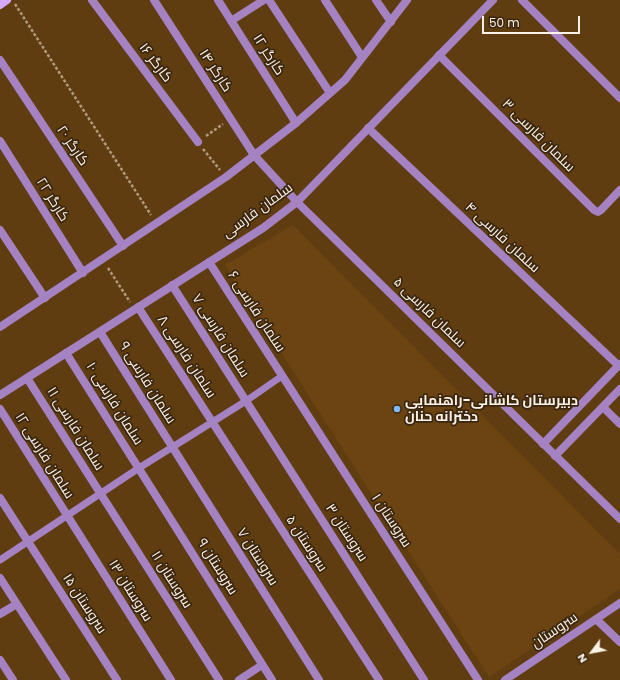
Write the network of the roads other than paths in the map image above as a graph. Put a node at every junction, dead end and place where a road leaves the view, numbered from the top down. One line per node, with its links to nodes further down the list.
1 (7, 0): 12 (main road)
2 (92, 0): 23 (street, کارگر ۱۶)
3 (154, 0): 24 (street, کارگر ۱۴)
4 (218, 0): 13 (street, کارگر ۱۲)
5 (264, 0): 13 (street)
6 (269, 0): 18 (street)
7 (325, 0): 16 (street)
8 (376, 0): 14 (street)
9 (408, 0): 14 (street)
10 (492, 0): 15 (street, سلمان فارسی)
11 (522, 0): 19 (street)
12 (0, 5)
13 (231, 21): 20 (street, کارگر ۱۲)
14 (391, 22): 16 (street)
15 (439, 55): 21 (street, سلمان فارسی); 25 (street, سلمان فارسی ۳)
16 (362, 57): 18 (street)
17 (0, 60): 28 (street, کارگر ۲۰)
18 (330, 93): 20 (street)
19 (620, 98)
20 (296, 124): 24 (street)
21 (368, 128): 26 (street, سلمان فارسی); 37 (street, سلمان فارسی ۴)
22 (0, 141): 30 (street, کارگر ۲۲)
23 (198, 142)
24 (254, 156): 26 (street, سلمان فارسی ۵); 28 (street)
25 (620, 190)
26 (297, 202): 29 (street, سلمان فارسی); 47 (street, سلمان فارسی ۵)
27 (0, 230): 32 (street)
28 (123, 246): 30 (street)
29 (208, 262): 31 (street, سلمان فارسی); 38 (street, سلمان فارسی ۶)
30 (82, 273): 32 (street)
31 (172, 285): 33 (street, سلمان فارسی); 42 (street, سلمان فارسی ۷)
32 (45, 298): 34 (street)
33 (136, 308): 35 (street, سلمان فارسی); 45 (street, سلمان فارسی ۸)
34 (0, 327)
35 (100, 332): 36 (street, سلمان فارسی); 48 (street, سلمان فارسی ۹)
36 (66, 353): 39 (street, سلمان فارسی); 50 (street, سلمان فارسی ۱۰)
37 (619, 365): 47 (street)
38 (282, 376): 42 (lane); 76 (street, سروستان ۱)
39 (27, 378): 41 (street, سلمان فارسی); 51 (street, سلمان فارسی ۱۱)
40 (620, 389): 43 (street)
41 (0, 395)
42 (246, 401): 45 (lane); 75 (street, سروستان ۳)
43 (602, 407): 46 (street); 49 (street)
44 (0, 409): 53 (street, سلمان فارسی ۱۲)
45 (212, 422): 48 (lane); 74 (street, سروستان ۵)
46 (620, 424)
47 (543, 444): 49 (street, سلمان فارسی ۵)
48 (173, 447): 50 (lane); 73 (street, سروستان ۷)
49 (556, 456): 54 (street, سلمان فارسی ۵)
50 (139, 468): 51 (lane); 64 (street, سروستان ۹)
51 (101, 494): 53 (lane); 70 (street, سروستان ۱۱)
52 (0, 498): 55 (street, سروستان ۱۵)
53 (67, 516): 55 (lane); 69 (street, سروستان ۱۳)
54 (620, 519)
55 (29, 541): 56 (lane); 68 (street, سروستان ۱۵)
56 (0, 560)
57 (0, 578): 59 (street)
58 (620, 603): 61 (street, سروستان)
59 (17, 604): 60 (street); 67 (street)
60 (0, 614)
61 (596, 619): 62 (street); 65 (street, سروستان)
62 (620, 642)
63 (0, 660): 66 (street)
64 (262, 665): 71 (street); 72 (street, سروستان ۹)
65 (509, 679)
66 (13, 680)
67 (66, 680)
68 (117, 680)
69 (171, 680)
70 (219, 680)
71 (239, 680)
72 (272, 680)
73 (319, 680)
74 (379, 680)
75 (424, 680)
76 (478, 680)

